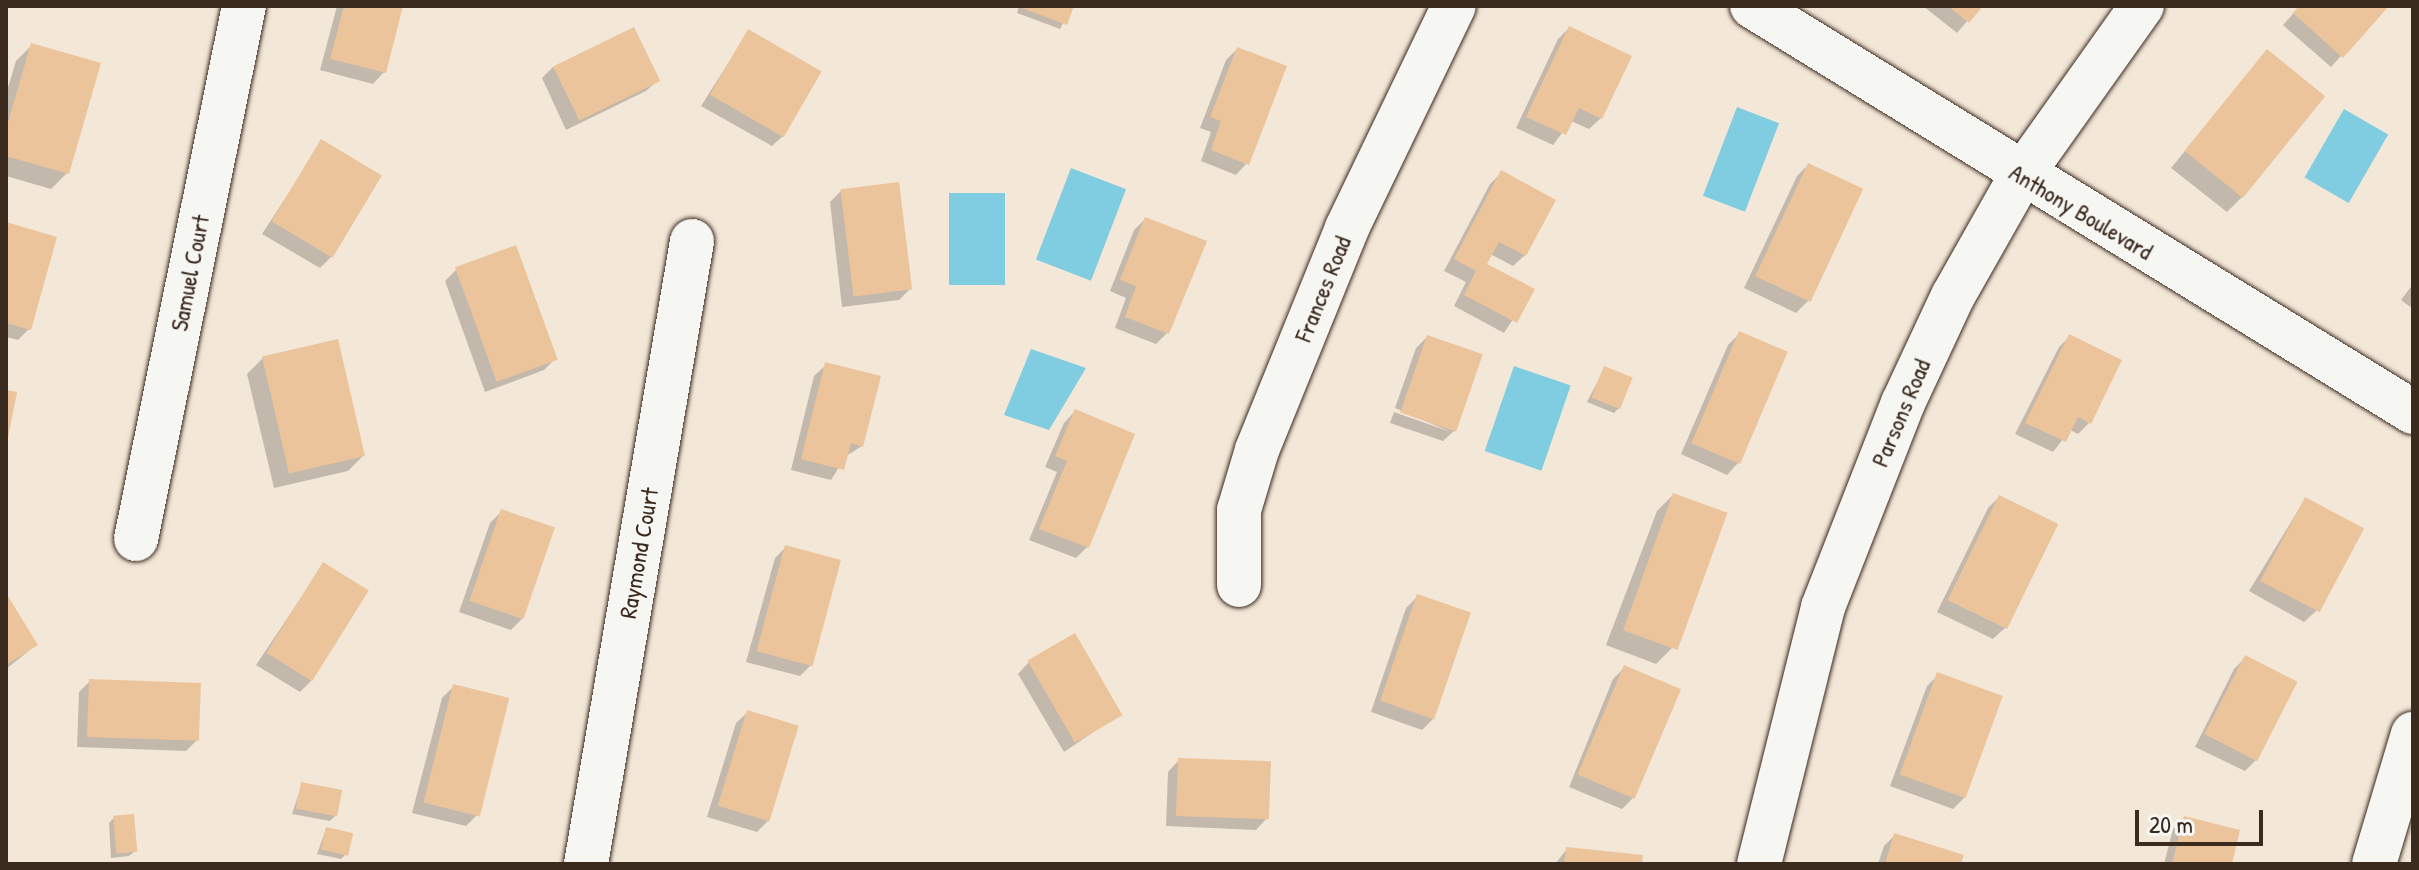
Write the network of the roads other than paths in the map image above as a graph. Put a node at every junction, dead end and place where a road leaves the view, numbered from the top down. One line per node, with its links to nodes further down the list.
1 (244, 6): 8 (street, Samuel Court)
2 (1454, 6): 9 (street, Frances Road)
3 (1752, 6): 5 (street, Anthony Boulevard)
4 (2142, 6): 5 (street, Parsons Road)
5 (2021, 176): 7 (street, Anthony Boulevard); 12 (street, Parsons Road)
6 (692, 241): 11 (street, Raymond Court)
7 (2413, 412)
8 (136, 539)
9 (1239, 585)
10 (2413, 734): 13 (street)
11 (586, 864)
12 (1759, 864)
13 (2374, 864)

